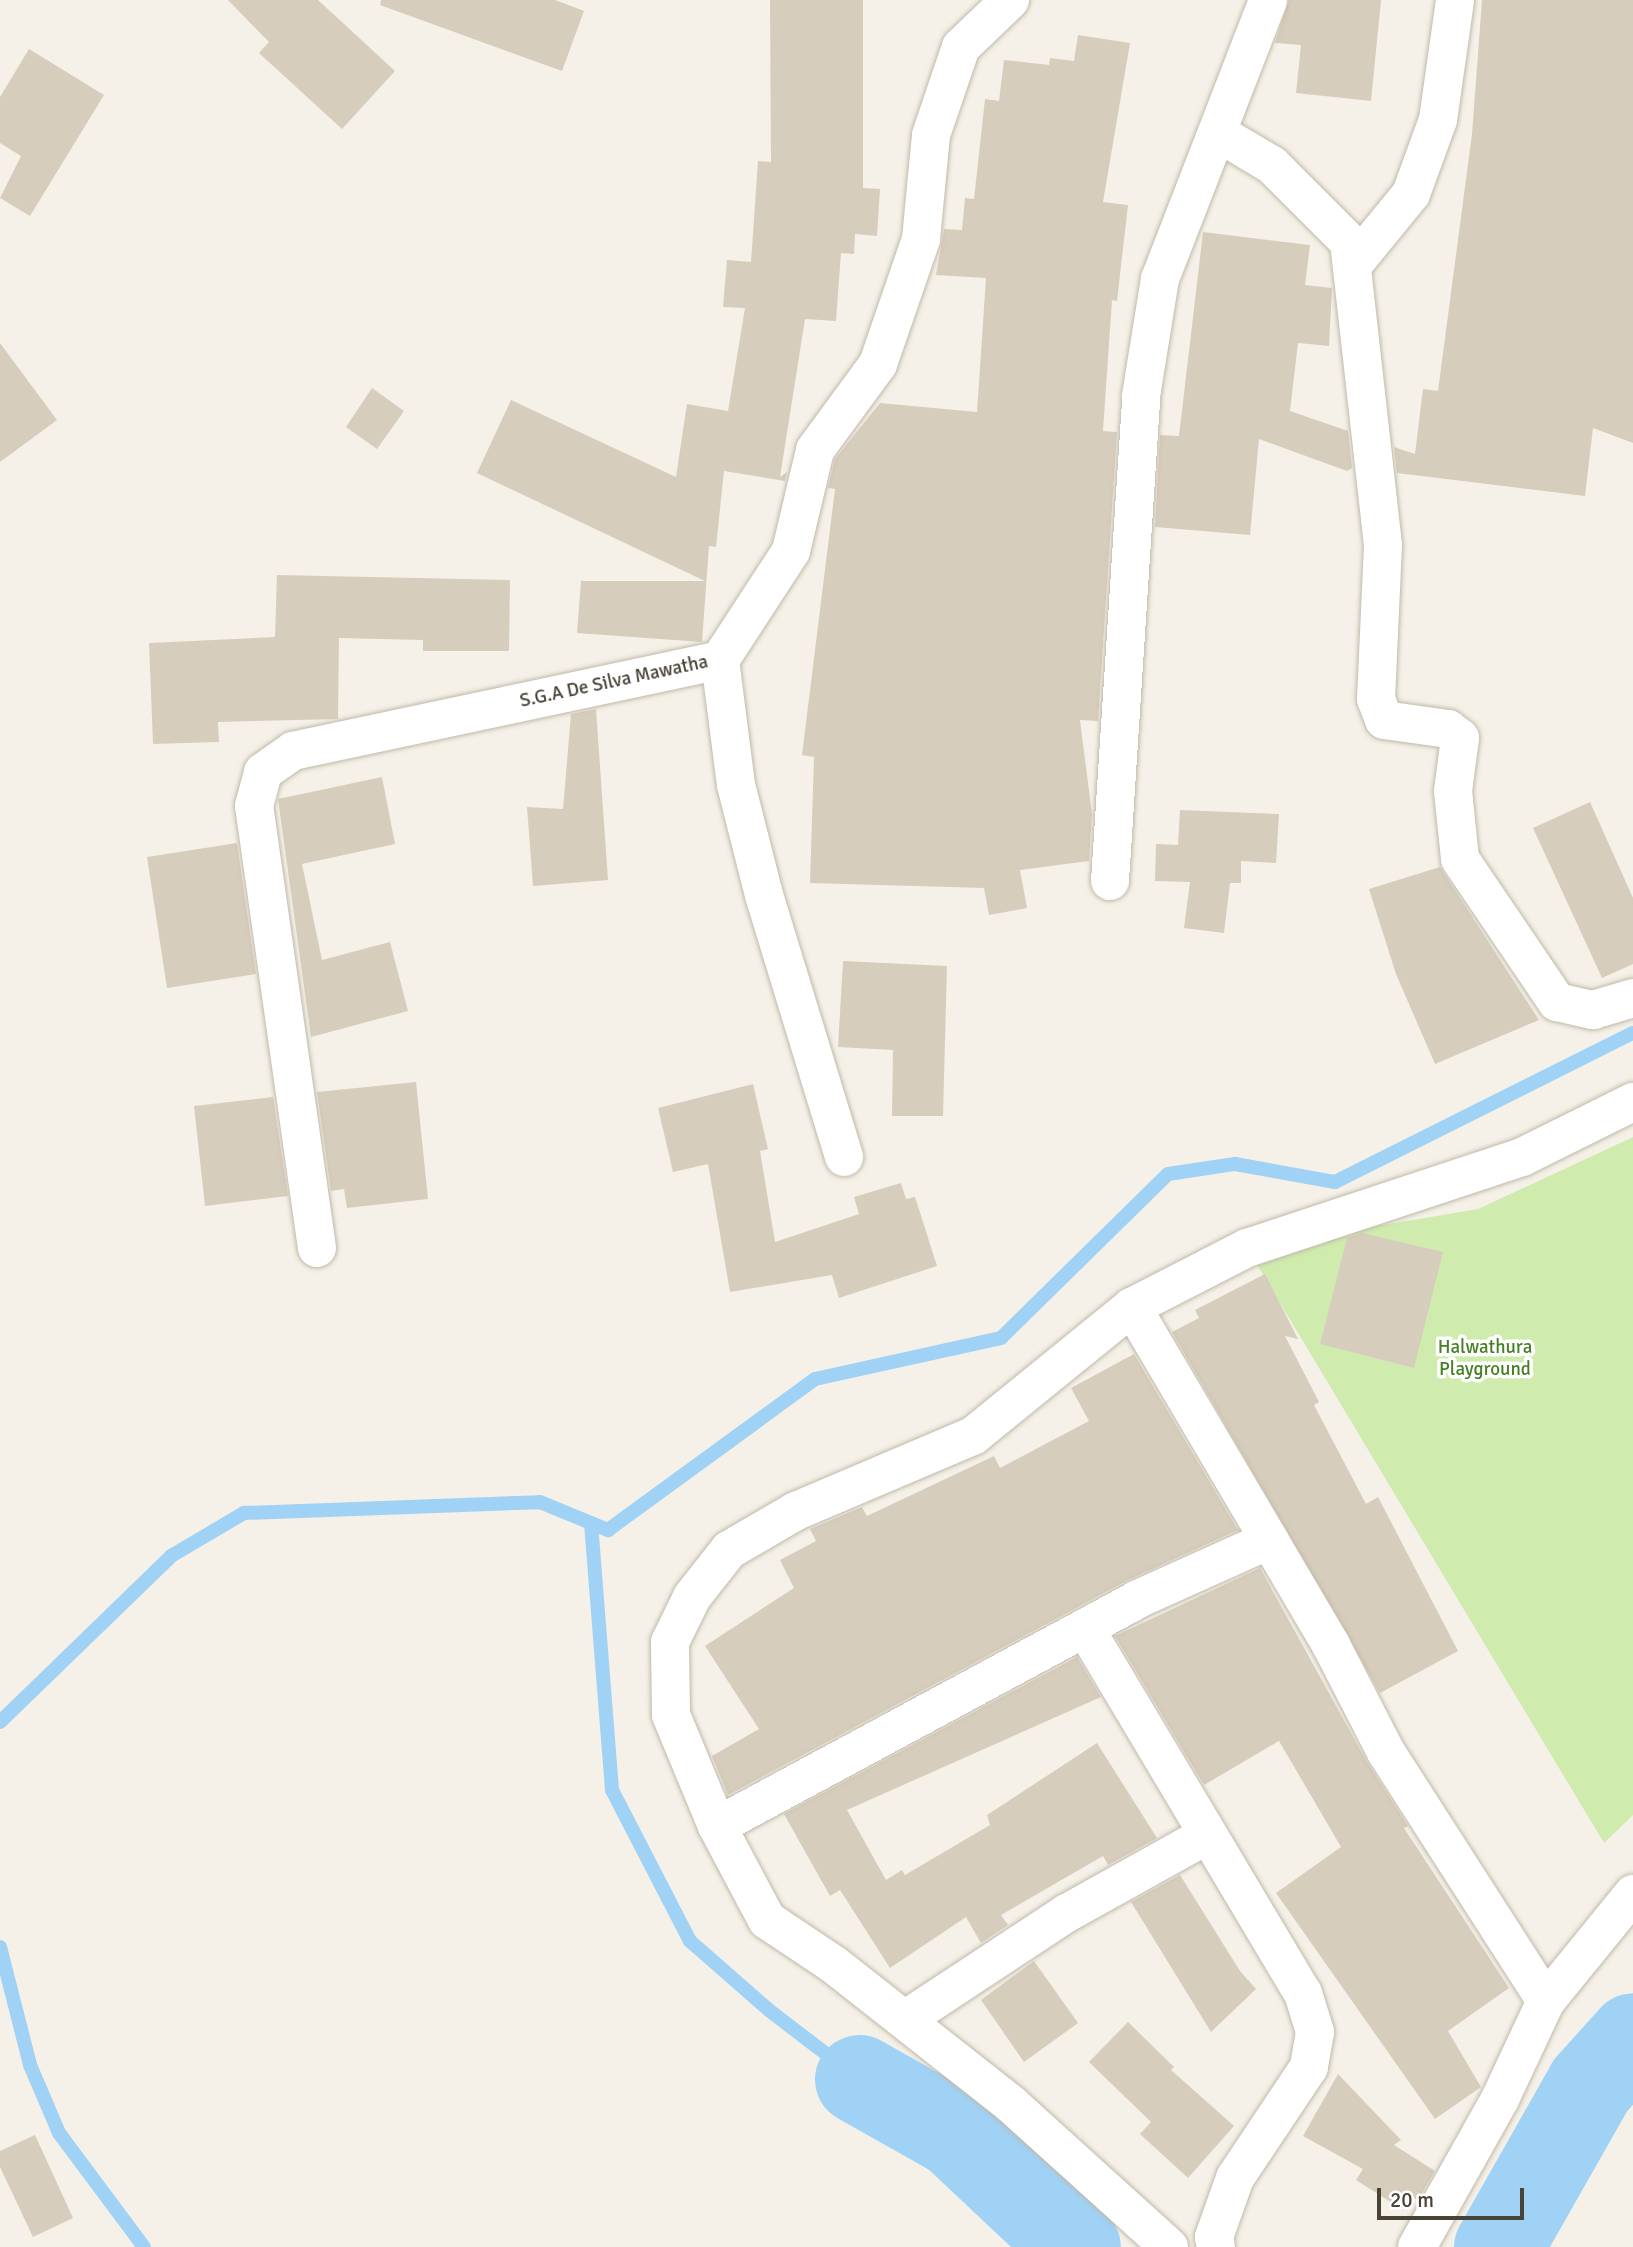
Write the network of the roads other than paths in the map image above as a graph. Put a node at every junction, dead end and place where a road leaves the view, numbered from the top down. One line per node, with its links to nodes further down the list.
1 (1010, 0): 6 (street, S.G.A De Silva Mawatha)
2 (1268, 0): 4 (street)
3 (1455, 0): 5 (street)
4 (1218, 133): 5 (street); 7 (street)
5 (1352, 266): 8 (street)
6 (720, 660): 10 (street); 11 (street, S.G.A De Silva Mawatha)
7 (1110, 881)
8 (1633, 998)
9 (1633, 1102): 12 (street)
10 (844, 1157)
11 (317, 1248)
12 (1132, 1307): 13 (street); 15 (street)
13 (1269, 1540): 14 (street); 18 (street)
14 (1085, 1628): 15 (street); 16 (street)
15 (717, 1826): 19 (street)
16 (1208, 1835): 19 (street); 21 (street)
17 (1633, 1894): 18 (street)
18 (1546, 2001): 22 (street)
19 (906, 2019): 20 (street)
20 (1168, 2247)
21 (1216, 2247)
22 (1417, 2247)

